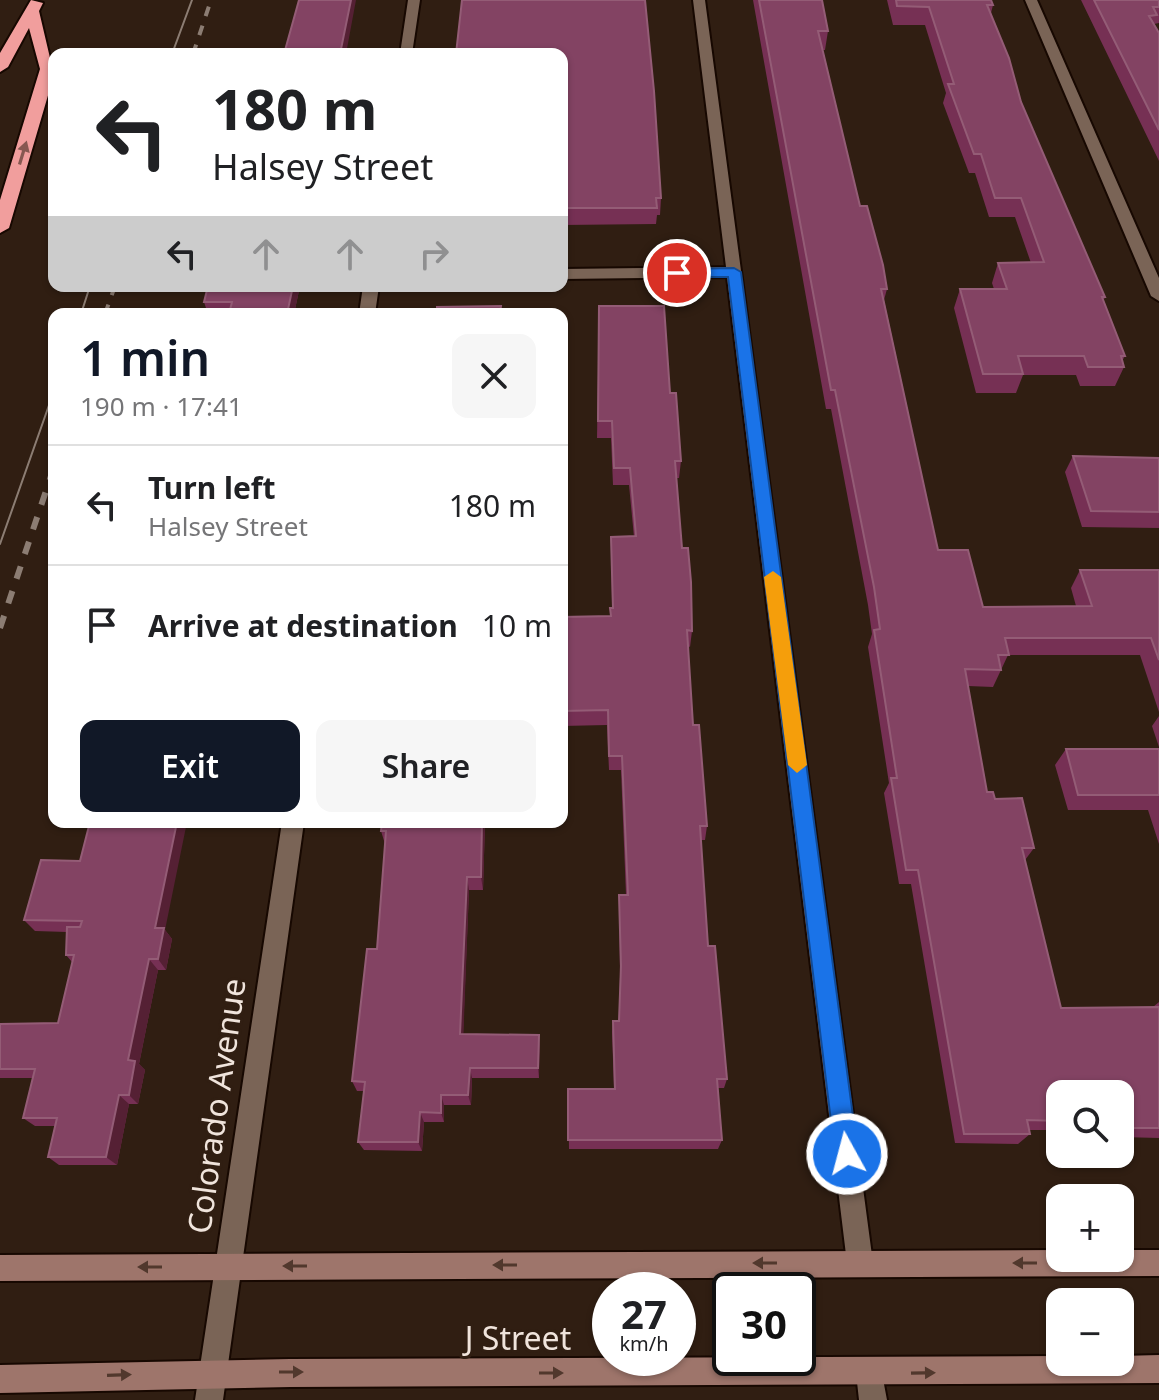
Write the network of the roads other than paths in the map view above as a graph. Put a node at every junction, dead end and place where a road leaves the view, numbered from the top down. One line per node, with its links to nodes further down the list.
1 (414, 0): 5 (street)
2 (699, 0): 8 (street)
3 (1031, 0): 10 (street)
4 (35, 6): 6 (highway); 7 (highway, one-way to 4)
5 (407, 48)
6 (0, 67)
7 (0, 228)
8 (734, 272): 9 (street); 12 (street)
9 (568, 274)
10 (1159, 296)
11 (292, 828): 14 (street, Colorado Avenue)
12 (860, 1263): 13 (main road, one-way to 12); 14 (main road, one-way to 14)
13 (1159, 1263)
14 (228, 1266): 15 (main road, one-way to 15); 17 (street, Colorado Avenue)
15 (0, 1268)
16 (1159, 1369): 19 (main road, J Street, one-way to 16)
17 (213, 1372): 18 (main road, J Street, one-way to 17); 19 (main road, J Street, one-way to 19); 20 (street, Colorado Avenue)
18 (0, 1379)
19 (872, 1387)
20 (209, 1400)

